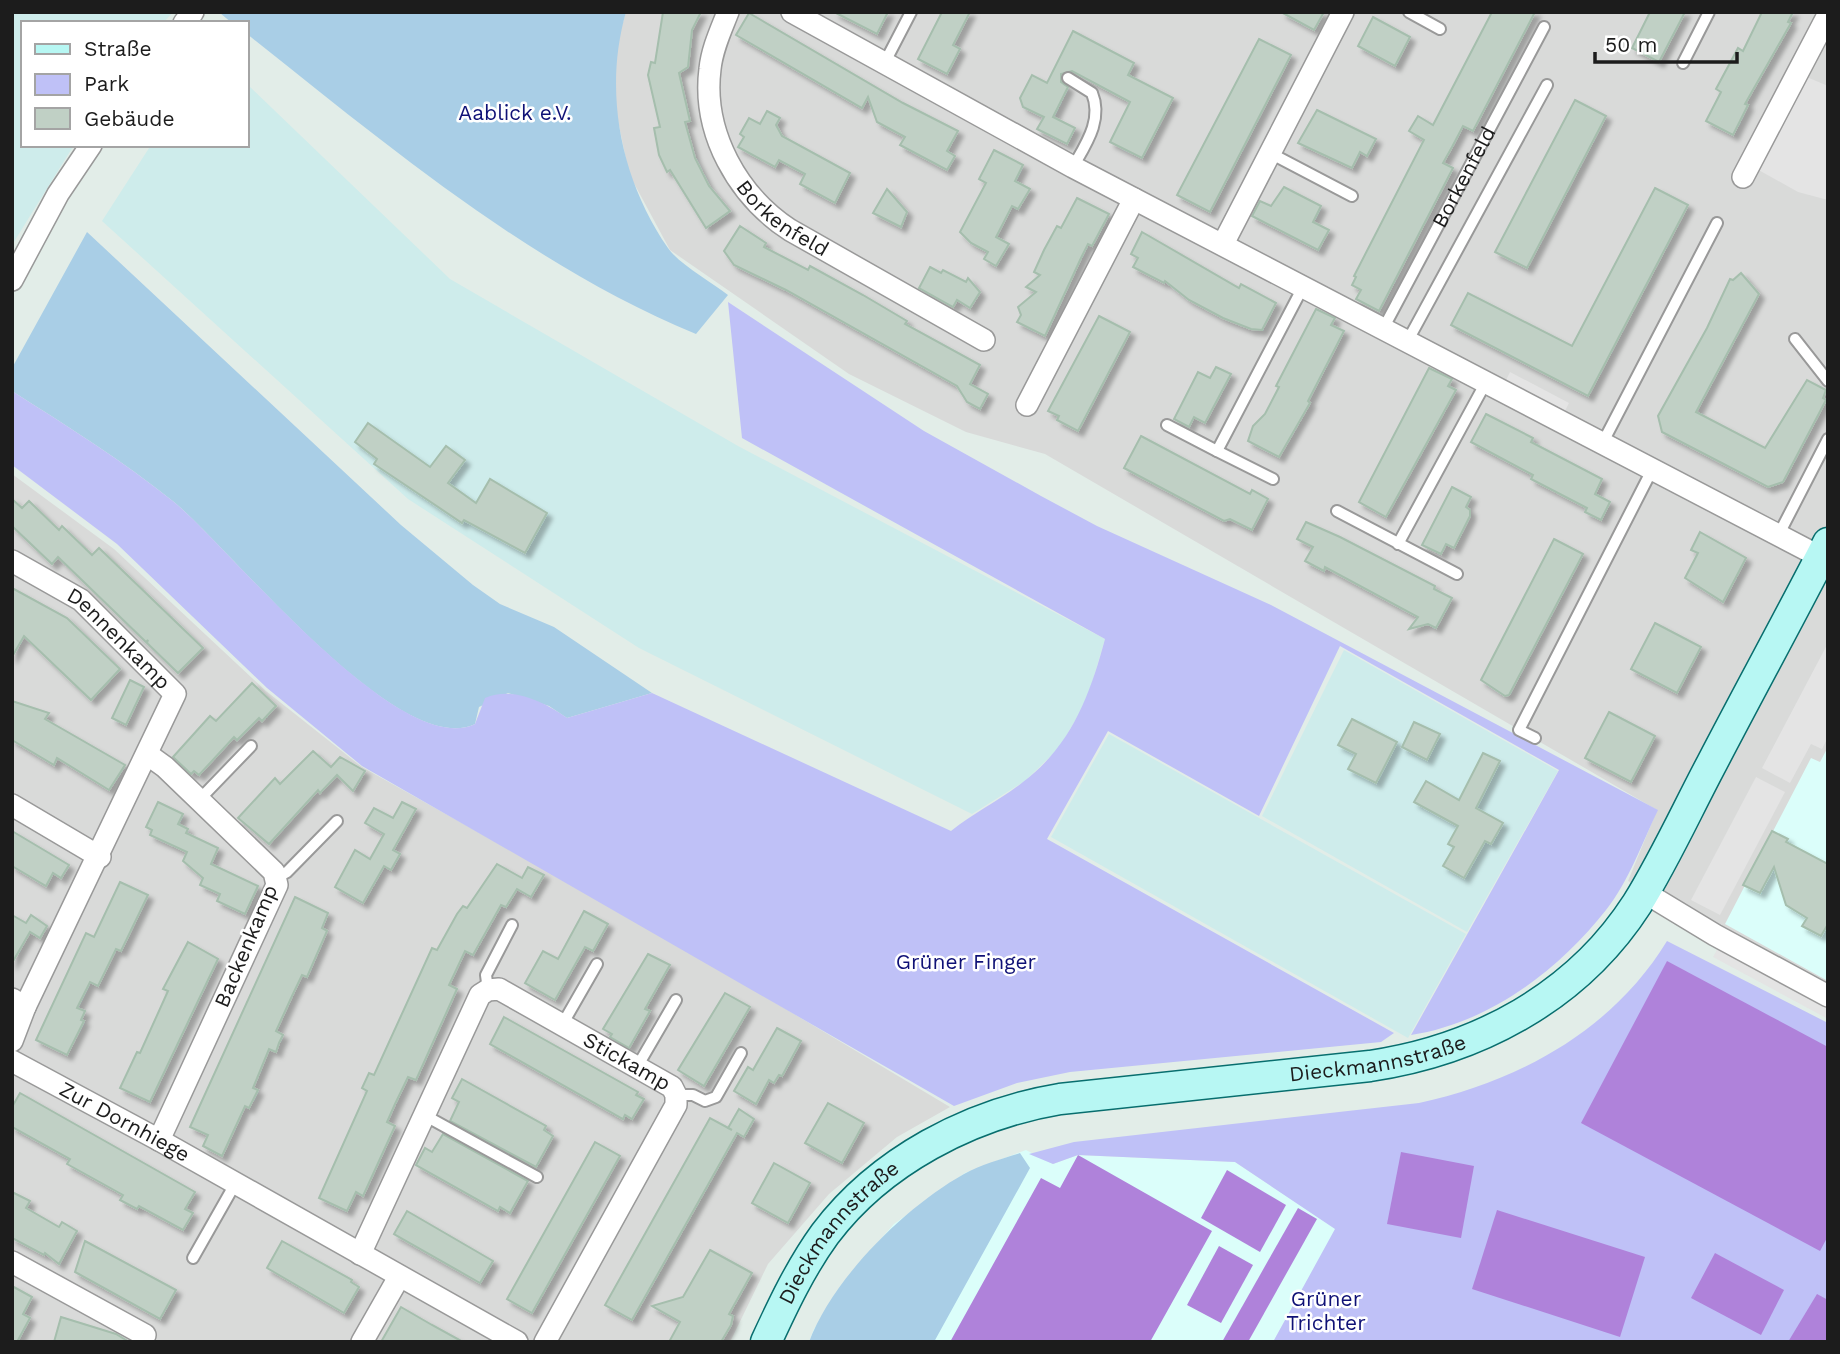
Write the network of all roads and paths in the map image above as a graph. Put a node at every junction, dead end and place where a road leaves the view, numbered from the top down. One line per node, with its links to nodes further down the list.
1 (728, 12): 26 (street, Borkenfeld)
2 (792, 12): 11 (street)
3 (911, 12): 11 (lane)
4 (1343, 12): 15 (street)
5 (1409, 12): 9 (lane)
6 (1709, 12): 10 (lane)
7 (1828, 15): 17 (street)
8 (1545, 27): 24 (lane, Borkenfeld)
9 (1440, 29)
10 (1683, 63)
11 (884, 64): 16 (street)
12 (1068, 78): 16 (lane)
13 (1547, 85): 27 (lane, Borkenfeld)
14 (90, 147): 22 (street)
15 (1270, 153): 18 (lane); 21 (street)
16 (1073, 167): 19 (street)
17 (1743, 177)
18 (1352, 195)
19 (1134, 199): 21 (street); 30 (street)
20 (1717, 223): 33 (lane)
21 (1223, 244): 23 (street)
22 (12, 280)
23 (1303, 287): 24 (street); 34 (lane)
24 (1383, 329): 27 (street)
25 (1795, 339): 28 (lane)
26 (984, 340)
27 (1408, 342): 29 (street)
28 (1828, 380)
29 (1485, 384): 33 (street); 39 (lane)
30 (1027, 405)
31 (1167, 425): 34 (lane)
32 (1828, 439): 38 (lane)
33 (1602, 444): 35 (street)
34 (1217, 451): 36 (lane)
35 (1652, 470): 38 (street); 44 (lane)
36 (1273, 480)
37 (1337, 511): 39 (lane)
38 (1778, 536): 41 (street)
39 (1398, 544): 42 (lane)
40 (12, 561): 47 (street, Dennenkamp)
41 (1826, 561): 53 (street, Dieckmannstraße)
42 (1457, 575)
43 (1507, 725): 44 (lane)
44 (1519, 730): 45 (lane)
45 (1535, 738)
46 (251, 746): 48 (lane)
47 (147, 754): 48 (street, Backenkamp); 51 (street, Dennenkamp)
48 (200, 800): 52 (street, Backenkamp)
49 (12, 805): 51 (street)
50 (337, 821): 52 (lane)
51 (100, 857): 59 (street, Dennenkamp)
52 (275, 878): 67 (street, Backenkamp)
53 (1652, 897): 57 (street); 78 (street, Dieckmannstraße); 79 (street, Dieckmannstraße)
54 (512, 925): 56 (lane)
55 (597, 964): 60 (lane)
56 (488, 990): 60 (street, Stickamp); 66 (street)
57 (1828, 996)
58 (676, 1000): 64 (lane)
59 (19, 1003): 61 (street)
60 (562, 1025): 64 (street, Stickamp)
61 (12, 1041)
62 (741, 1053): 65 (lane)
63 (12, 1061): 67 (street, Zur Dornhiege)
64 (637, 1067): 65 (street, Stickamp)
65 (676, 1095): 77 (street, Stickamp)
66 (424, 1115): 68 (lane); 70 (street)
67 (159, 1140): 69 (street, Zur Dornhiege)
68 (537, 1177)
69 (235, 1184): 70 (street, Zur Dornhiege); 71 (lane)
70 (360, 1254): 73 (street, Zur Dornhiege)
71 (193, 1258)
72 (12, 1262): 74 (street)
73 (399, 1277): 75 (street); 76 (street, Zur Dornhiege)
74 (145, 1335)
75 (362, 1342)
76 (517, 1342)
77 (545, 1342)
78 (766, 1342)
79 (783, 1342)

